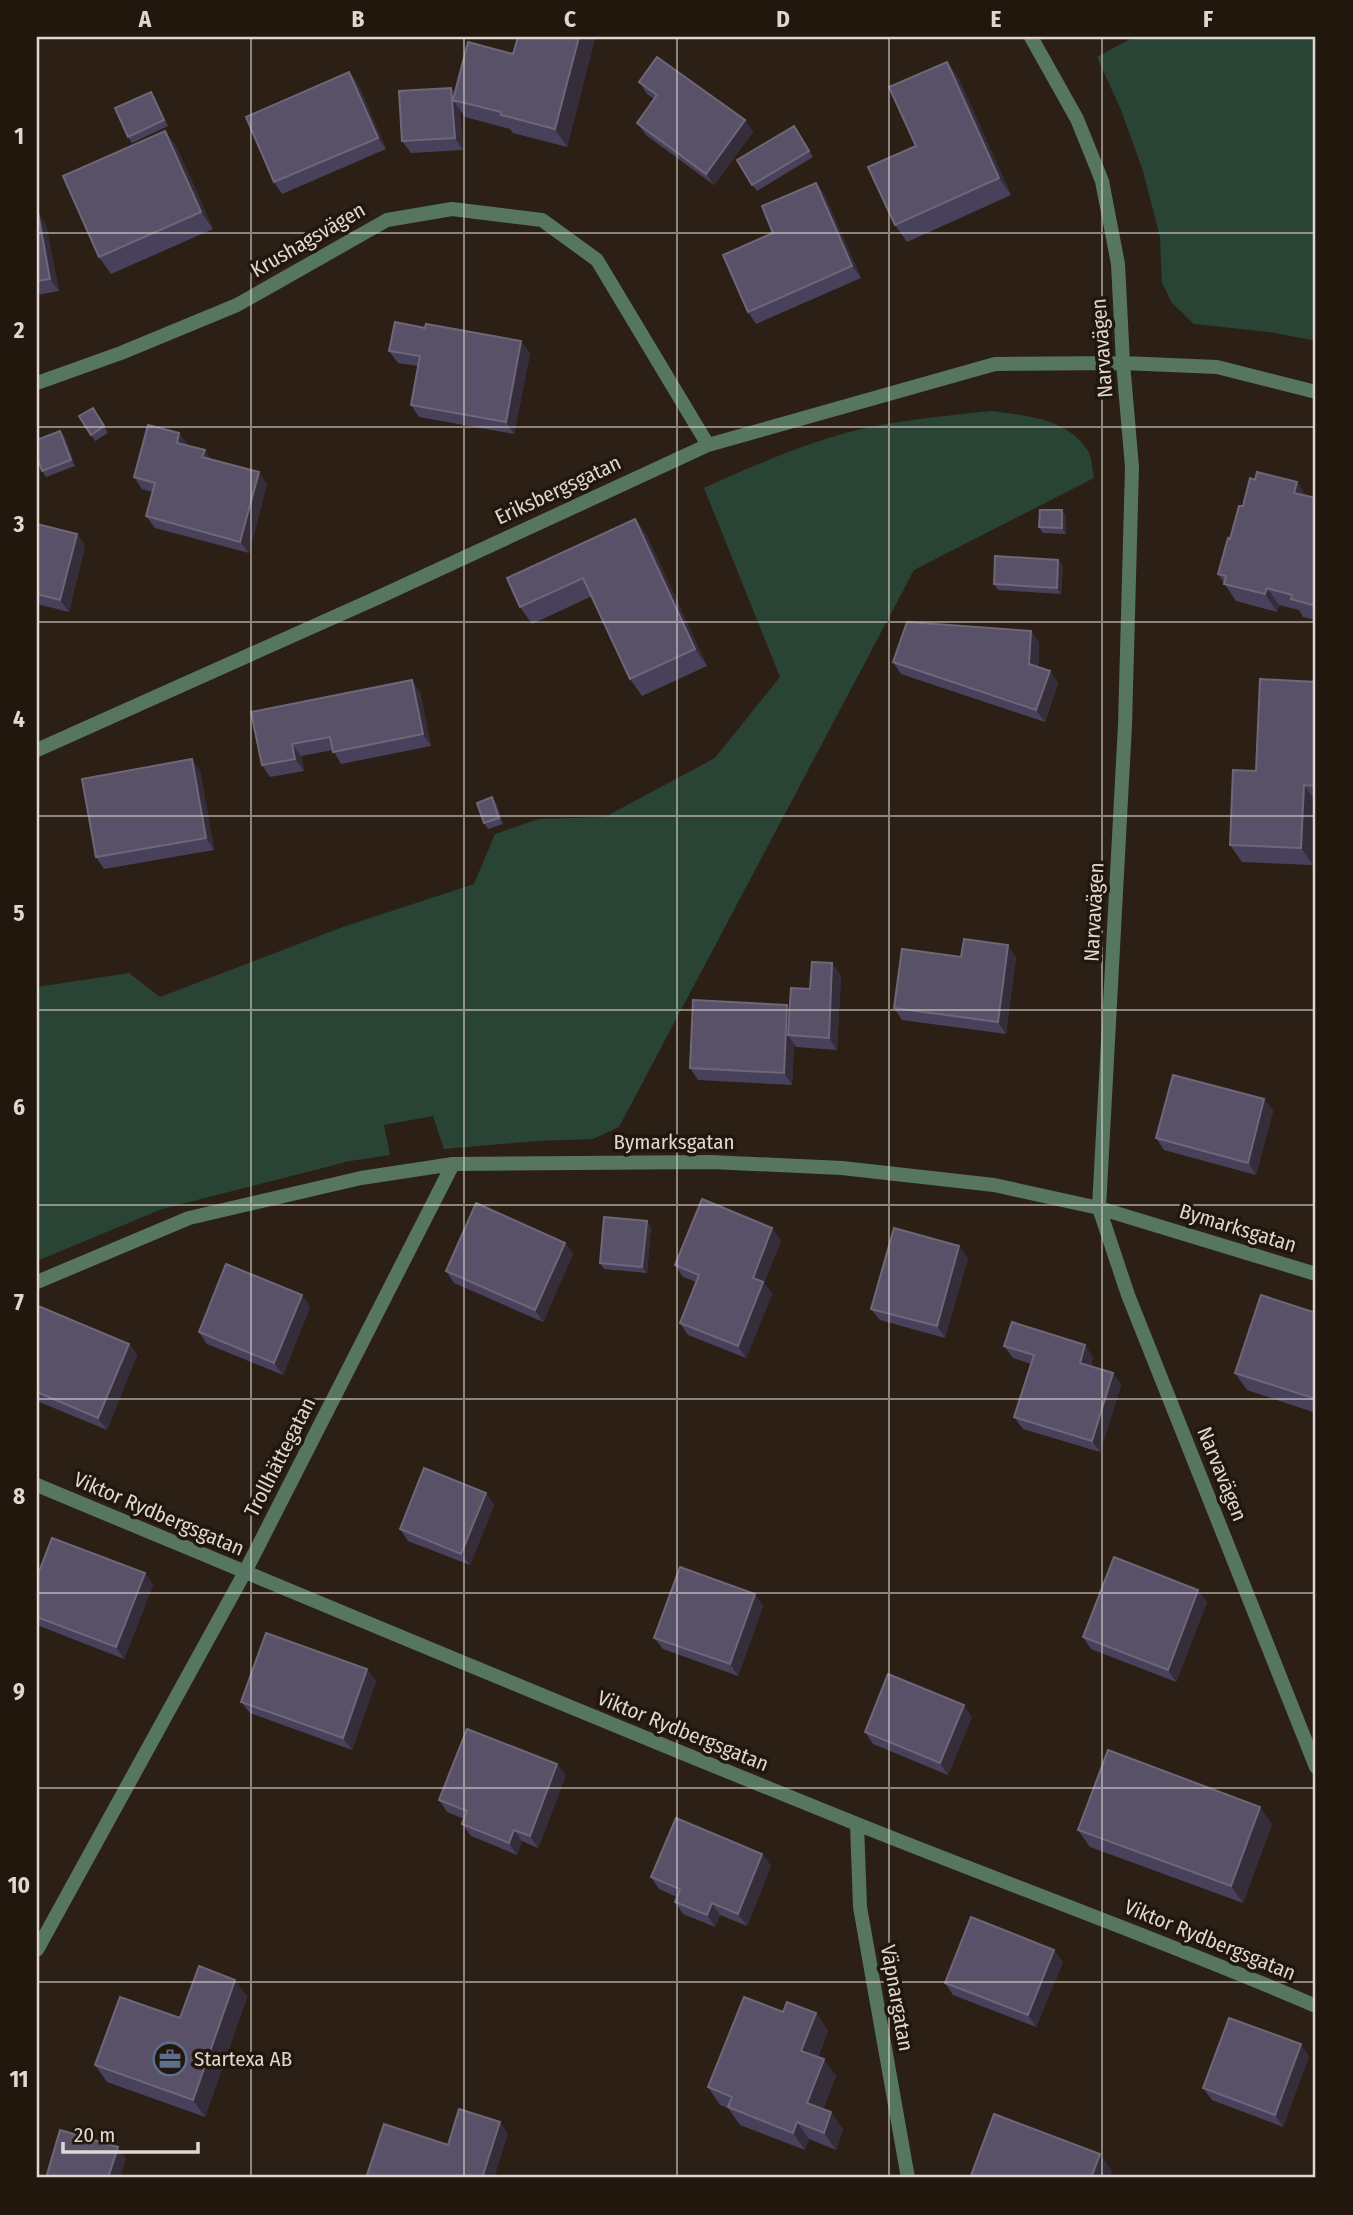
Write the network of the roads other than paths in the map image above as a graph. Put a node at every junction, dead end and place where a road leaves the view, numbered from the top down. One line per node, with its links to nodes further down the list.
1 (1031, 37): 2 (street, Narvavägen)
2 (1123, 363): 4 (street, Eriksbergsgatan); 5 (street, Eriksbergsgatan); 8 (street, Narvavägen)
3 (37, 383): 5 (street, Krushagsvägen)
4 (1316, 392)
5 (708, 445): 6 (street, Eriksbergsgatan)
6 (37, 750)
7 (453, 1164): 8 (street, Bymarksgatan); 10 (street, Bymarksgatan); 12 (street, Trollhättegatan)
8 (1099, 1208): 9 (street, Bymarksgatan); 13 (street, Narvavägen)
9 (1316, 1274)
10 (37, 1282)
11 (37, 1485): 12 (street, Viktor Rydbergsgatan)
12 (245, 1572): 14 (street, Viktor Rydbergsgatan); 15 (street, Trollhättegatan)
13 (1316, 1767)
14 (857, 1824): 16 (street, Viktor Rydbergsgatan); 17 (street, Väpnargatan)
15 (37, 1950)
16 (1316, 2006)
17 (908, 2178)

